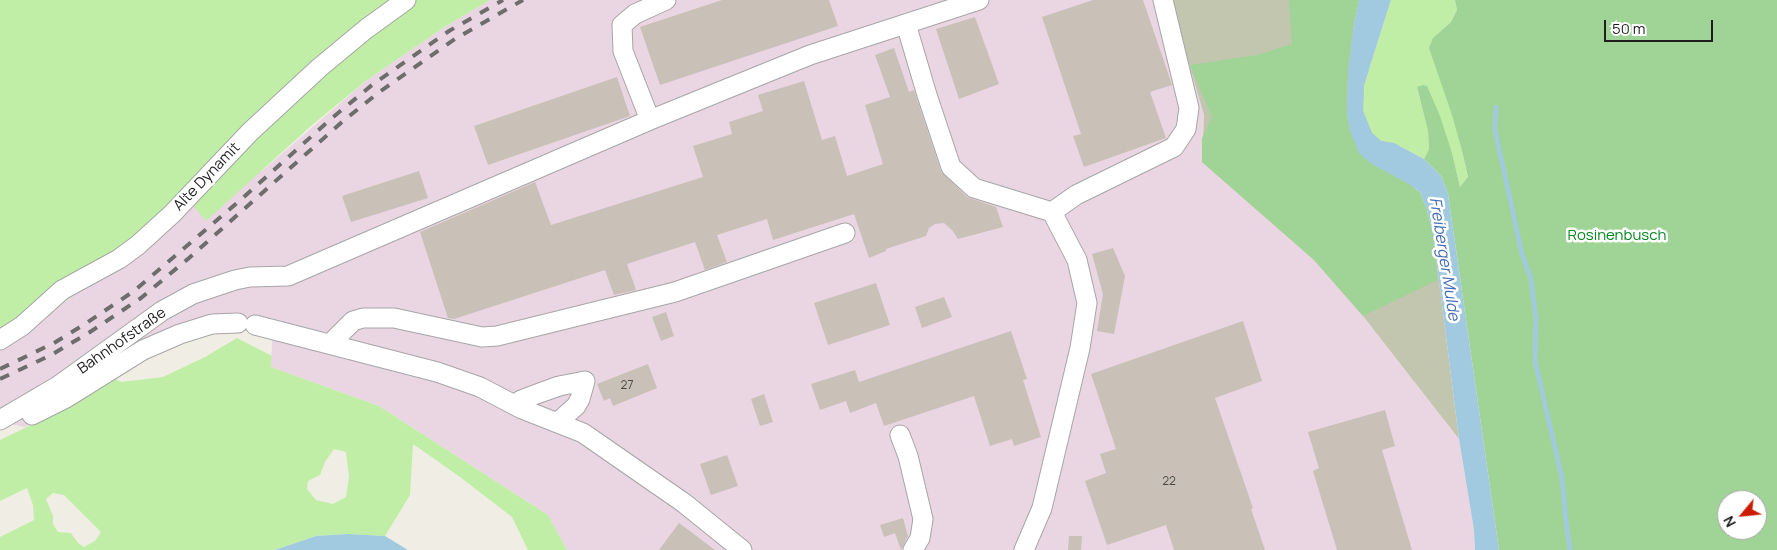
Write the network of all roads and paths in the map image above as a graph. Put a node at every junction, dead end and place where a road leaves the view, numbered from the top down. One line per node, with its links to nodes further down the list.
1 (406, 0): 9 (street, Alte Dynamit)
2 (666, 0): 6 (street)
3 (978, 0): 5 (street, Bahnhofstraße)
4 (1163, 0): 7 (street)
5 (906, 24): 6 (street, Bahnhofstraße); 7 (street)
6 (650, 120): 12 (street, Bahnhofstraße)
7 (1052, 212): 18 (street)
8 (845, 233): 10 (street)
9 (0, 340)
10 (334, 345): 11 (street); 14 (street)
11 (515, 405): 13 (street); 13 (street)
12 (0, 420)
13 (558, 422): 16 (street)
14 (0, 432)
15 (900, 434): 17 (street)
16 (742, 550)
17 (914, 550)
18 (1024, 550)

